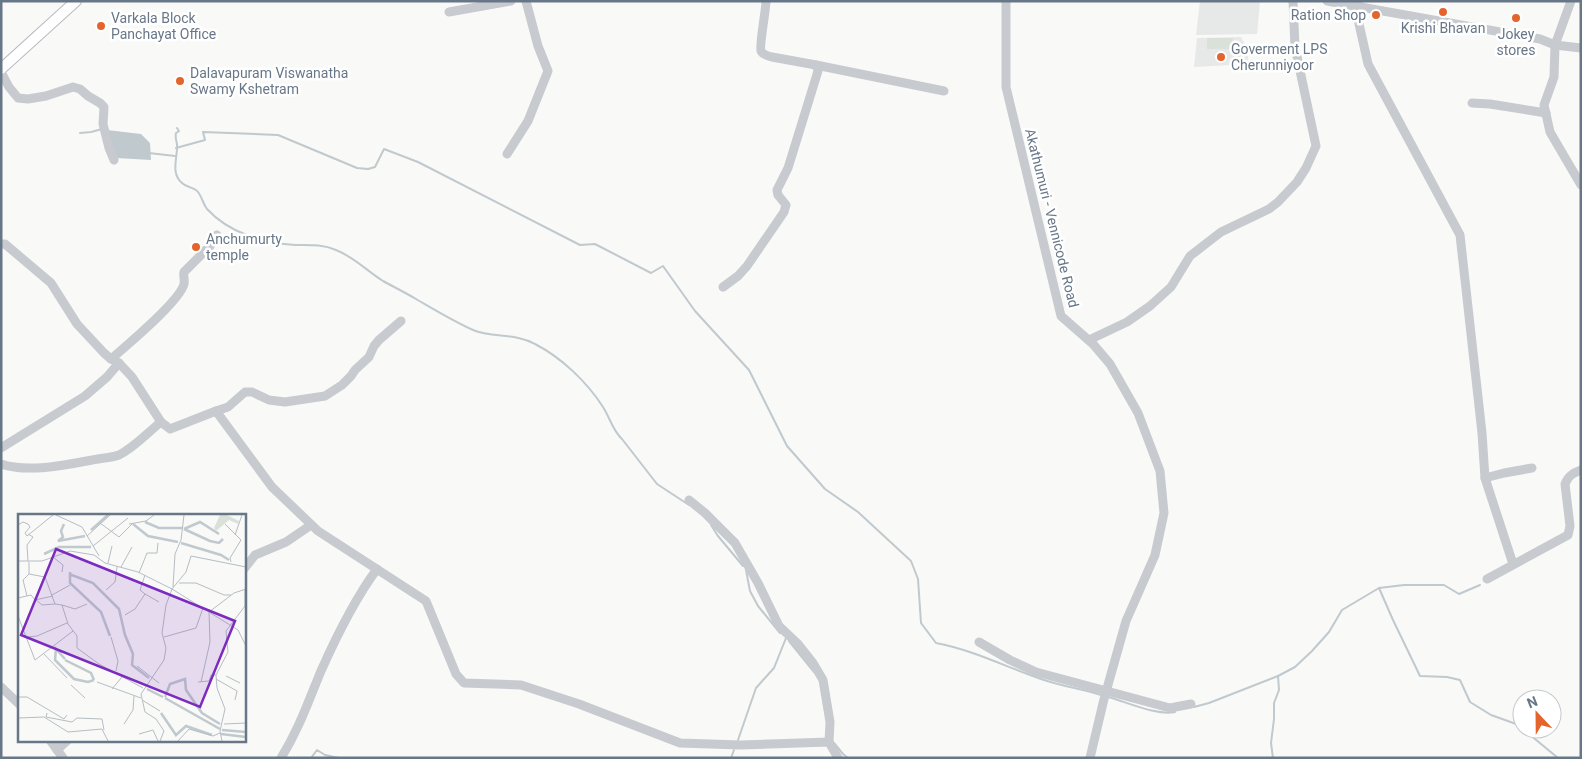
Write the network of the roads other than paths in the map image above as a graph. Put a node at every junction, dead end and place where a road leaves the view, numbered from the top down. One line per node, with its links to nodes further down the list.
1 (76, 1): 15 (main road)
2 (511, 1): 11 (street)
3 (526, 1): 19 (street)
4 (766, 1): 14 (street)
5 (1006, 1): 26 (street, Akathumuri - Vennicode Road)
6 (1294, 1): 26 (street)
7 (1327, 1): 9 (street)
8 (1571, 1): 12 (street)
9 (1357, 4): 10 (street); 34 (street)
10 (1372, 5): 12 (street)
11 (449, 12)
12 (1555, 45): 13 (street); 18 (street)
13 (1581, 48)
14 (816, 65): 16 (street); 24 (street)
15 (1, 70): 20 (street)
16 (944, 91)
17 (1472, 103): 18 (street)
18 (1546, 113): 21 (street)
19 (508, 154)
20 (114, 160)
21 (1581, 185)
22 (216, 235): 27 (street)
23 (1, 244): 27 (street)
24 (723, 287)
25 (401, 321): 28 (street)
26 (1089, 340): 43 (street, Akathumuri - Vennicode Road)
27 (115, 361): 29 (street); 30 (street)
28 (216, 412): 29 (street); 36 (street)
29 (161, 422): 31 (street)
30 (1, 448)
31 (1, 464)
32 (1532, 468): 34 (street)
33 (1581, 470): 37 (street)
34 (1485, 478): 37 (street)
35 (689, 500): 48 (street)
36 (312, 525): 38 (street); 39 (street)
37 (1513, 564): 40 (street)
38 (245, 568)
39 (377, 569): 48 (street); 50 (street)
40 (1487, 578)
41 (979, 642): 43 (street)
42 (1, 687): 44 (street)
43 (1106, 690): 45 (street); 52 (street, Akathumuri - Vennicode Road)
44 (18, 703)
45 (1191, 704)
46 (51, 742): 49 (street)
47 (67, 742): 49 (street)
48 (829, 742): 51 (street)
49 (60, 754)
50 (280, 758)
51 (838, 758)
52 (1090, 758)

